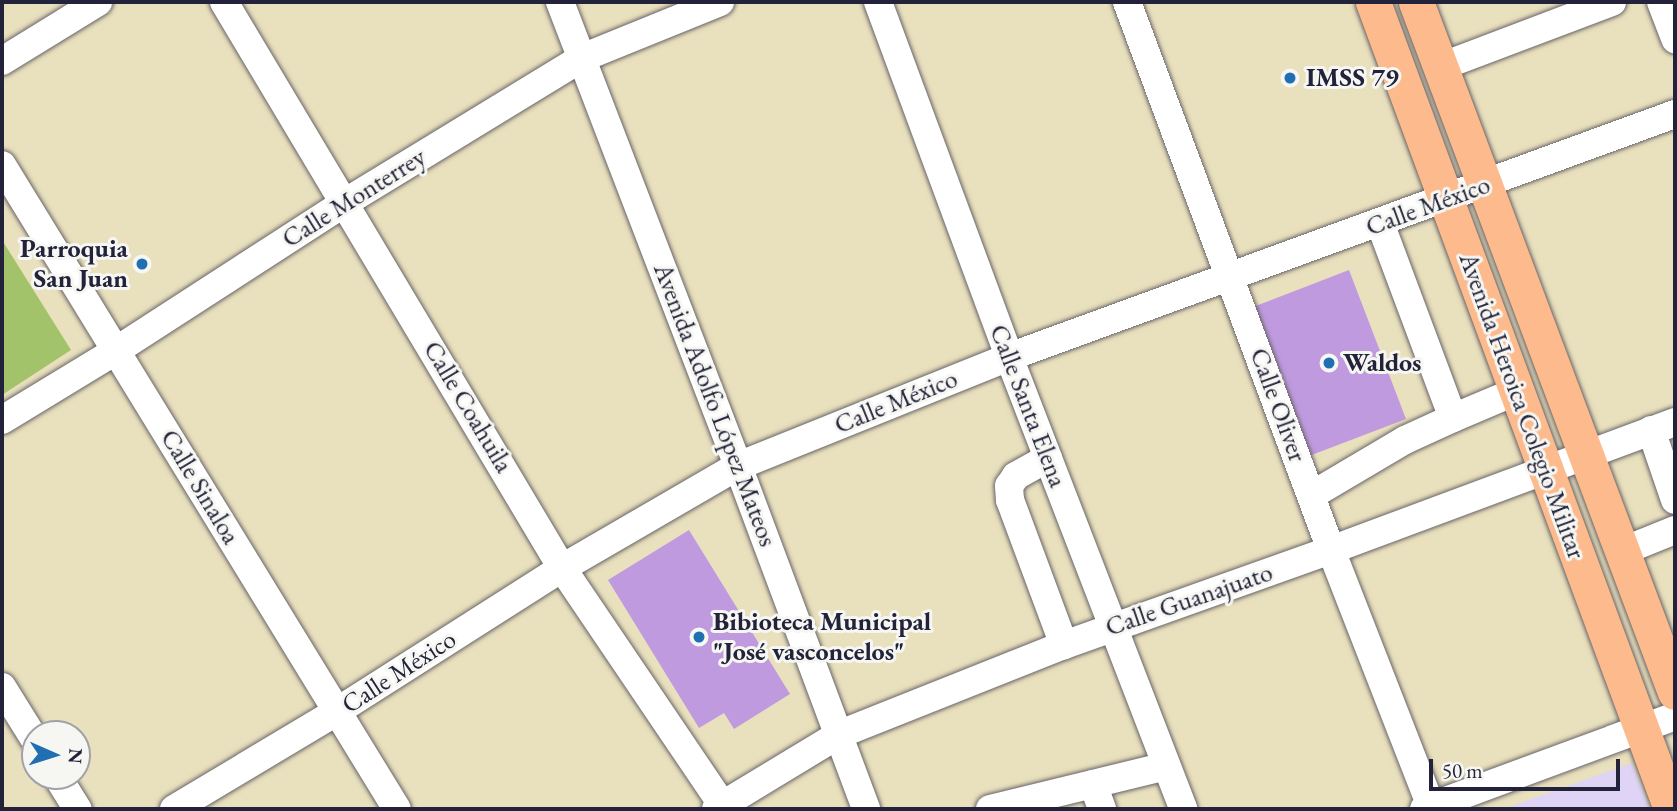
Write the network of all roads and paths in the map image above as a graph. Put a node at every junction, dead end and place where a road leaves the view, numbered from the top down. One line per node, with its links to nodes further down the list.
1 (98, 2): 13 (street)
2 (224, 2): 19 (street, Calle Coahuila)
3 (560, 2): 12 (street, Avenida Adolfo López Mateos)
4 (720, 2): 12 (street, Calle Monterrey)
5 (878, 2): 23 (street, Calle Santa Elena)
6 (1127, 2): 21 (street, Calle Oliver)
7 (1373, 2): 18 (main road, Avenida Heroica Colegio Militar)
8 (1416, 2): 14 (main road, Avenida Heroica Colegio Militar)
9 (1612, 2): 14 (street)
10 (1661, 2): 11 (street)
11 (1675, 39)
12 (582, 58): 19 (street, Calle Monterrey); 30 (street, Avenida Adolfo López Mateos)
13 (2, 61)
14 (1440, 67): 17 (main road, Avenida Heroica Colegio Militar)
15 (1675, 114): 17 (street, Calle México)
16 (2, 165): 22 (street, Calle Sinaloa)
17 (1484, 186): 18 (street, Calle México); 28 (main road, Avenida Heroica Colegio Militar)
18 (1446, 200): 20 (street, Calle México); 24 (main road, Avenida Heroica Colegio Militar)
19 (346, 202): 22 (street, Calle Monterrey); 37 (street, Calle Coahuila)
20 (1380, 223): 21 (street, Calle México); 25 (street)
21 (1231, 277): 23 (street, Calle México); 32 (street, Calle Oliver)
22 (117, 350): 26 (street, Calle Monterrey); 42 (street, Calle Sinaloa)
23 (1009, 357): 29 (street, Calle Santa Elena); 30 (street, Calle México)
24 (1517, 391): 25 (street); 31 (main road, Avenida Heroica Colegio Militar)
25 (1453, 418): 32 (street)
26 (2, 419)
27 (1663, 426): 28 (street, Calle Guanajuato); 33 (street)
28 (1584, 454): 31 (street, Calle Guanajuato); 36 (main road, Avenida Heroica Colegio Militar)
29 (1048, 458): 38 (street, Calle Santa Elena); 39 (street)
30 (738, 466): 37 (street, Calle México); 46 (street, Avenida Adolfo López Mateos)
31 (1546, 468): 35 (street, Calle Guanajuato); 45 (main road, Avenida Heroica Colegio Militar)
32 (1311, 495): 35 (street, Calle Oliver)
33 (1675, 500)
34 (1675, 530): 36 (street)
35 (1331, 550): 38 (street, Calle Guanajuato); 51 (street, Calle Oliver)
36 (1623, 551): 41 (main road, Avenida Heroica Colegio Militar)
37 (562, 568): 42 (street, Calle México); 50 (street, Calle Coahuila)
38 (1114, 627): 39 (street, Calle Guanajuato); 47 (street, Calle Santa Elena)
39 (1064, 645): 46 (street, Calle Guanajuato)
40 (2, 687): 44 (street)
41 (1675, 692)
42 (337, 712): 53 (street, Calle México); 54 (street, Calle Sinaloa)
43 (1675, 716): 45 (street)
44 (23, 720)
45 (1642, 729): 51 (street); 58 (main road, Avenida Heroica Colegio Militar)
46 (839, 734): 50 (street, Calle Guanajuato); 55 (street, Avenida Adolfo López Mateos)
47 (1166, 766): 49 (street); 57 (street, Calle Santa Elena)
48 (66, 790): 52 (street)
49 (1098, 797): 56 (street)
50 (721, 808)
51 (1427, 808)
52 (78, 809)
53 (174, 809)
54 (397, 809)
55 (866, 809)
56 (990, 809)
57 (1183, 809)
58 (1671, 809)

